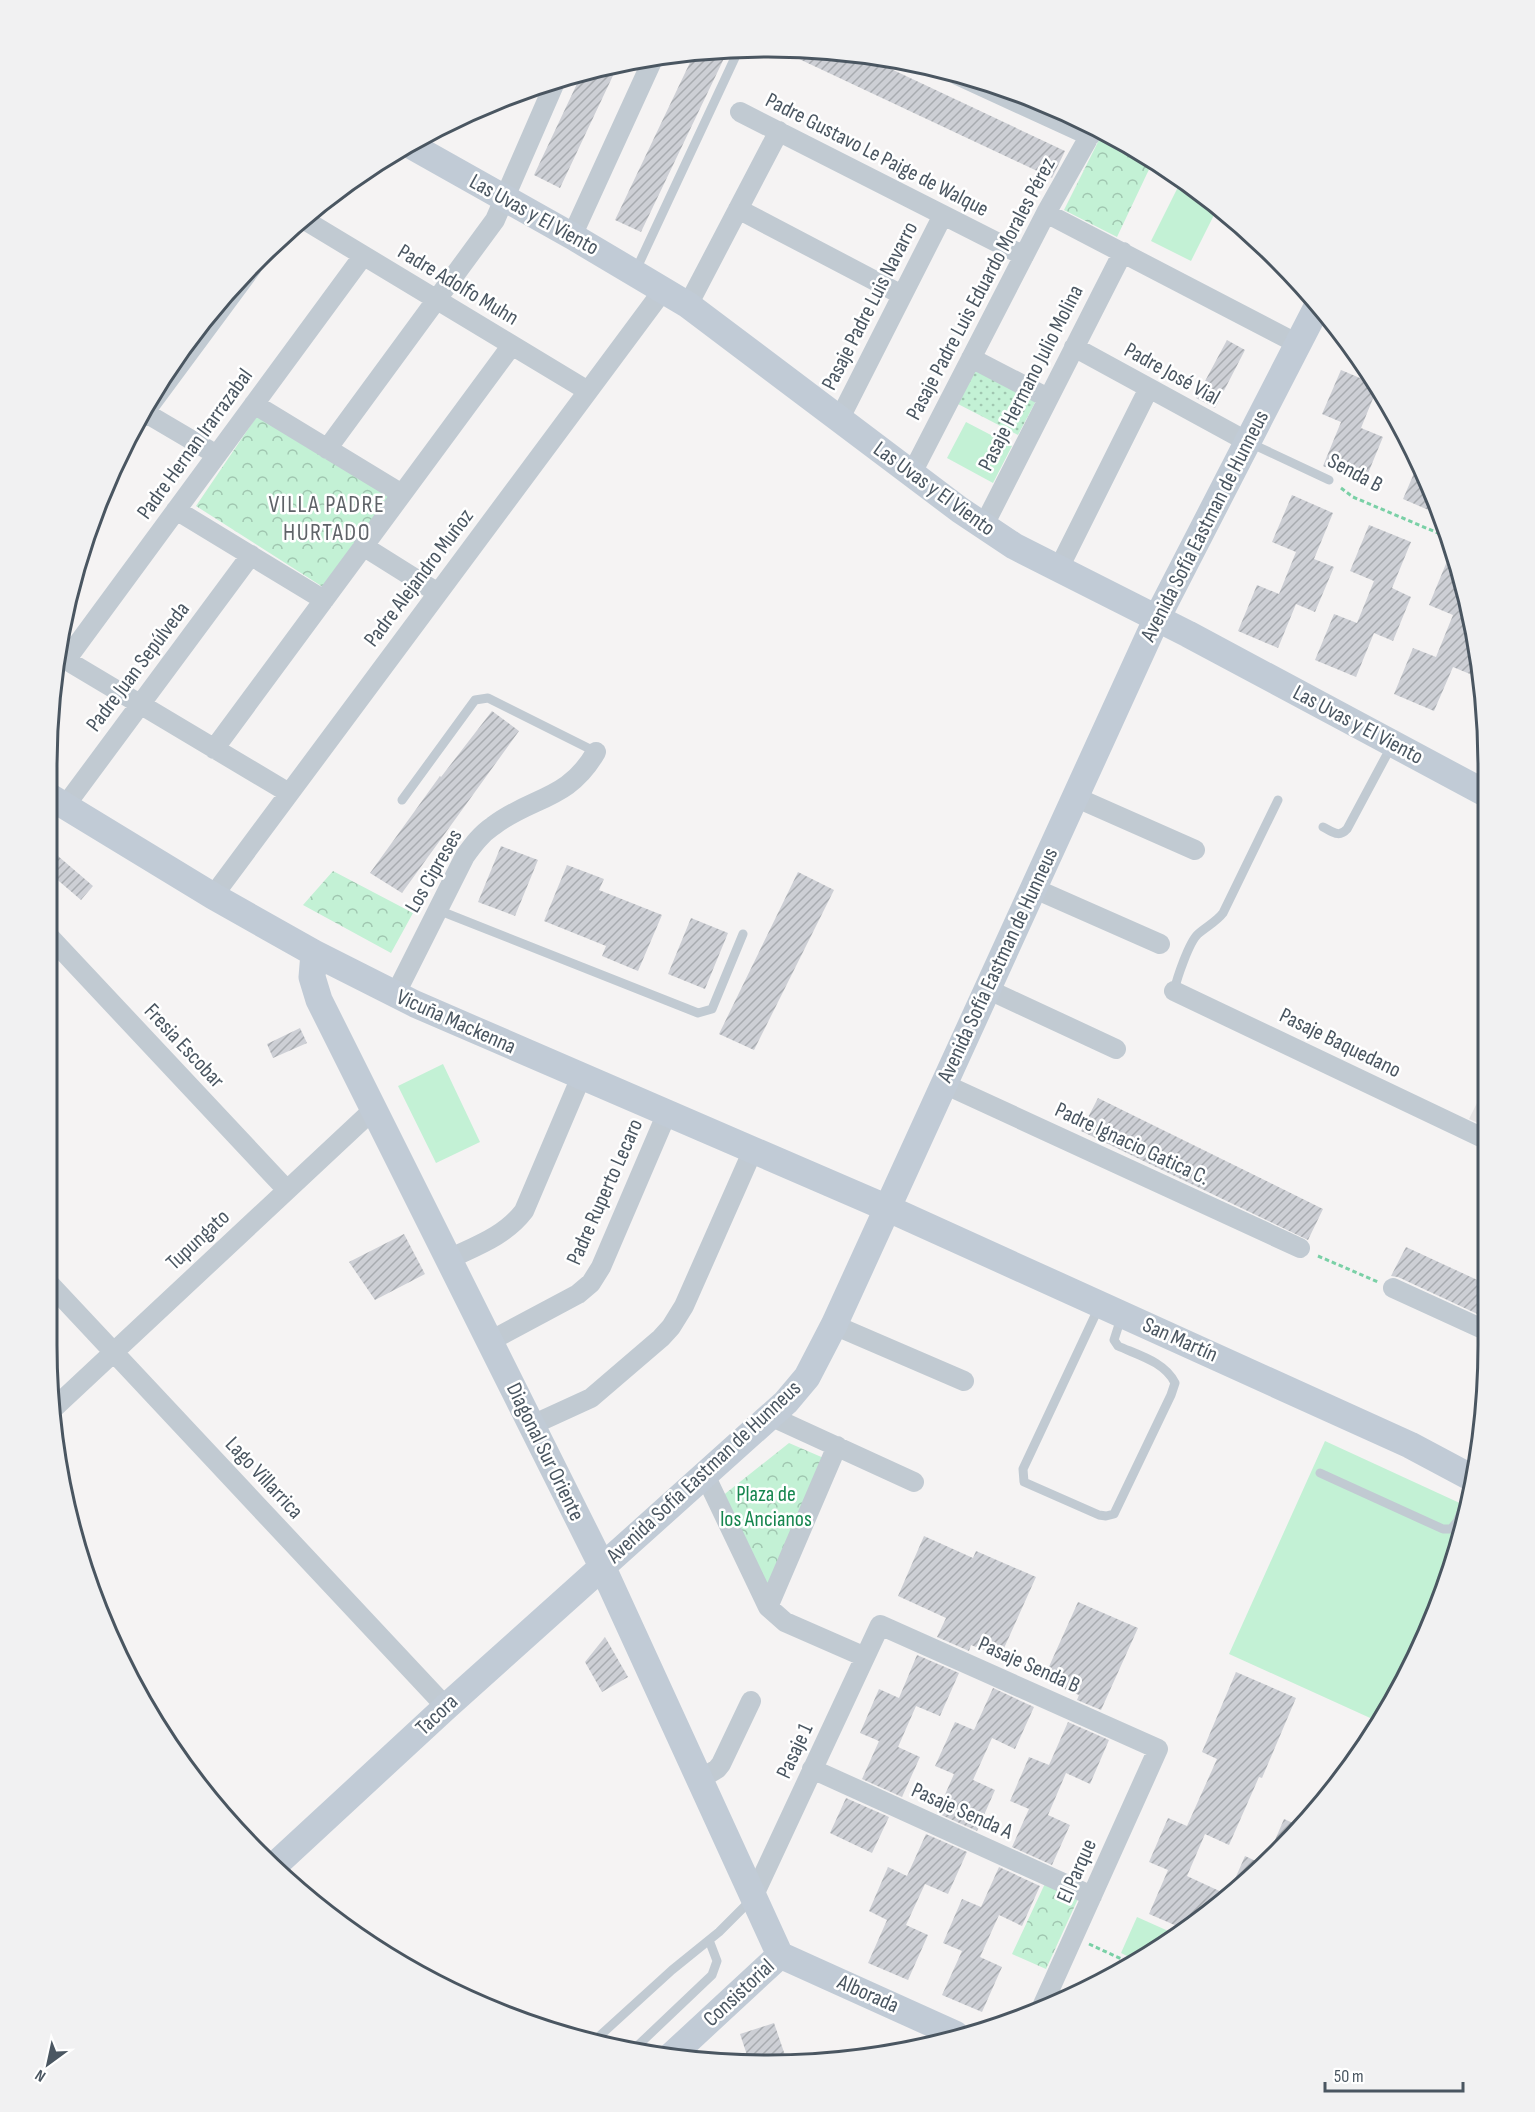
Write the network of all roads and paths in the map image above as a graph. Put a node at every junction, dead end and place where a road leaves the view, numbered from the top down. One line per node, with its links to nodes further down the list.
1 (735, 58): 17 (lane)
2 (650, 67): 13 (street)
3 (551, 91): 8 (street)
4 (740, 112): 5 (street, Padre Gustavo Le Paige de Walque)
5 (779, 131): 9 (street); 11 (street, Padre Gustavo Le Paige de Walque)
6 (1091, 135): 10 (street, Pasaje Padre Luis Eduardo Morales Pérez)
7 (417, 149): 8 (street, Las Uvas y El Viento)
8 (504, 198): 13 (street, Las Uvas y El Viento); 20 (street)
9 (738, 209): 19 (street); 21 (street)
10 (1046, 213): 14 (street); 16 (street, Pasaje Padre Luis Eduardo Morales Pérez)
11 (943, 215): 16 (street, Padre Gustavo Le Paige de Walque); 19 (street, Pasaje Padre Luis Navarro)
12 (311, 224): 15 (street, Padre Adolfo Muhn)
13 (572, 236): 17 (street, Las Uvas y El Viento)
14 (1123, 252): 23 (street); 25 (street, Pasaje Hermano Julio Molina)
15 (363, 256): 20 (street, Padre Adolfo Muhn); 30 (street, Padre Hernan Irarrazabal)
16 (1024, 256): 26 (street, Pasaje Padre Luis Eduardo Morales Pérez)
17 (635, 272): 18 (street, Las Uvas y El Viento)
18 (664, 289): 21 (street, Las Uvas y El Viento); 28 (street, Padre Alejandro Muñoz)
19 (902, 296): 32 (street, Pasaje Padre Luis Navarro)
20 (437, 300): 24 (street, Padre Adolfo Muhn); 34 (street)
21 (688, 305): 32 (street, Las Uvas y El Viento)
22 (1314, 313): 23 (street, Avenida Sofía Eastman de Hunneus)
23 (1298, 344): 33 (street, Avenida Sofía Eastman de Hunneus)
24 (512, 345): 28 (street, Padre Adolfo Muhn); 38 (street)
25 (1074, 347): 27 (street, Padre José Vial); 29 (street, Pasaje Hermano Julio Molina)
26 (971, 358): 29 (street); 36 (street, Pasaje Padre Luis Eduardo Morales Pérez)
27 (1149, 388): 33 (street, Padre José Vial); 44 (street)
28 (588, 391): 45 (street, Padre Alejandro Muñoz)
29 (1048, 398): 40 (street, Pasaje Hermano Julio Molina)
30 (254, 404): 34 (street); 35 (street, Padre Hernan Irarrazabal)
31 (149, 417): 35 (street)
32 (840, 418): 36 (street, Las Uvas y El Viento)
33 (1248, 442): 37 (lane, Senda B); 47 (street, Avenida Sofía Eastman de Hunneus)
34 (327, 449): 38 (street)
35 (217, 455): 39 (street, Padre Hernan Irarrazabal)
36 (912, 473): 40 (street, Las Uvas y El Viento)
37 (1329, 480): 41 (path, Senda B)
38 (402, 494): 42 (street)
39 (176, 510): 43 (street); 48 (street, Padre Hernan Irarrazabal)
40 (983, 526): 44 (street, Las Uvas y El Viento)
41 (1438, 533)
42 (363, 546): 45 (street); 46 (street)
43 (251, 555): 46 (street); 50 (street, Padre Juan Sepúlveda)
44 (1059, 568): 47 (street, Las Uvas y El Viento)
45 (438, 593): 55 (street, Padre Alejandro Muñoz)
46 (324, 600): 52 (street)
47 (1157, 618): 51 (street, Las Uvas y El Viento); 56 (street, Avenida Sofía Eastman de Hunneus)
48 (67, 655)
49 (66, 659): 50 (street)
50 (140, 704): 52 (street); 57 (street, Padre Juan Sepúlveda)
51 (1393, 744): 54 (street, Las Uvas y El Viento); 61 (lane)
52 (214, 748): 55 (street)
53 (596, 752): 58 (lane); 65 (street, Los Cipreses)
54 (1478, 789)
55 (289, 794): 64 (street, Padre Alejandro Muñoz)
56 (1075, 797): 62 (street); 63 (street, Avenida Sofía Eastman de Hunneus)
57 (57, 800)
58 (402, 800)
59 (1278, 800): 71 (lane)
60 (57, 802): 64 (street, Vicuña Mackenna)
61 (1323, 827)
62 (1195, 850)
63 (1033, 888): 67 (street); 70 (street, Avenida Sofía Eastman de Hunneus)
64 (213, 896): 69 (street, Vicuña Mackenna)
65 (438, 910): 66 (lane); 72 (street, Los Cipreses)
66 (743, 934)
67 (1160, 944)
68 (57, 946): 80 (street, Fresia Escobar)
69 (314, 953): 72 (street, Vicuña Mackenna); 76 (street, Diagonal Sur Oriente)
70 (987, 989): 73 (street); 75 (street, Avenida Sofía Eastman de Hunneus)
71 (1174, 990): 78 (street, Pasaje Baquedano)
72 (395, 995): 74 (street, Vicuña Mackenna)
73 (1116, 1049)
74 (581, 1077): 77 (street, Vicuña Mackenna); 83 (street)
75 (944, 1083): 81 (street, Avenida Sofía Eastman de Hunneus); 82 (street, Padre Ignacio Gatica C.)
76 (374, 1108): 80 (street, Tupungato); 83 (street, Diagonal Sur Oriente)
77 (667, 1113): 79 (street, Vicuña Mackenna); 89 (street, Padre Ruperto Lecaro)
78 (1478, 1136)
79 (753, 1150): 81 (street, Vicuña Mackenna); 94 (street)
80 (287, 1190): 90 (street, Tupungato)
81 (887, 1208): 86 (street, San Martín); 87 (street, Avenida Sofía Eastman de Hunneus)
82 (1300, 1248): 84 (path)
83 (449, 1259): 89 (street, Diagonal Sur Oriente)
84 (1393, 1288): 88 (street)
85 (57, 1293): 90 (street, Lago Villarrica)
86 (1112, 1310): 86 (lane); 98 (street, San Martín)
87 (834, 1325): 91 (street); 93 (street, Avenida Sofía Eastman de Hunneus)
88 (1478, 1327)
89 (490, 1341): 94 (street, Diagonal Sur Oriente)
90 (113, 1352): 92 (street, Tupungato); 106 (street, Lago Villarrica)
91 (964, 1381)
92 (60, 1402)
93 (770, 1416): 95 (street); 97 (street, Avenida Sofía Eastman de Hunneus)
94 (532, 1425): 101 (street, Diagonal Sur Oriente)
95 (837, 1446): 99 (street); 102 (street)
96 (1320, 1473): 100 (lane)
97 (705, 1475): 101 (street, Avenida Sofía Eastman de Hunneus); 102 (street)
98 (1465, 1475)
99 (914, 1482)
100 (1455, 1525)
101 (602, 1566): 106 (street, Tacora); 109 (street, Diagonal Sur Oriente)
102 (768, 1607): 104 (street)
103 (880, 1625): 104 (street, Pasaje 1); 107 (street, Pasaje Senda B)
104 (865, 1657): 108 (street, Pasaje 1)
105 (751, 1701): 109 (street)
106 (446, 1707): 110 (street, Tacora)
107 (1158, 1749): 111 (street, El Parque)
108 (812, 1769): 111 (street, Pasaje Senda A); 112 (street, Pasaje 1)
109 (700, 1779): 112 (street, Diagonal Sur Oriente)
110 (280, 1861)
111 (1092, 1896): 113 (street, El Parque)
112 (753, 1897): 114 (lane); 115 (street, Diagonal Sur Oriente)
113 (1074, 1936): 116 (path); 117 (street, El Parque)
114 (709, 1940): 119 (lane); 120 (lane)
115 (780, 1954): 118 (street, Alborada); 121 (street, Consistorial)
116 (1123, 1960)
117 (1046, 1998)
118 (949, 2031)
119 (601, 2035)
120 (640, 2043)
121 (679, 2049)

